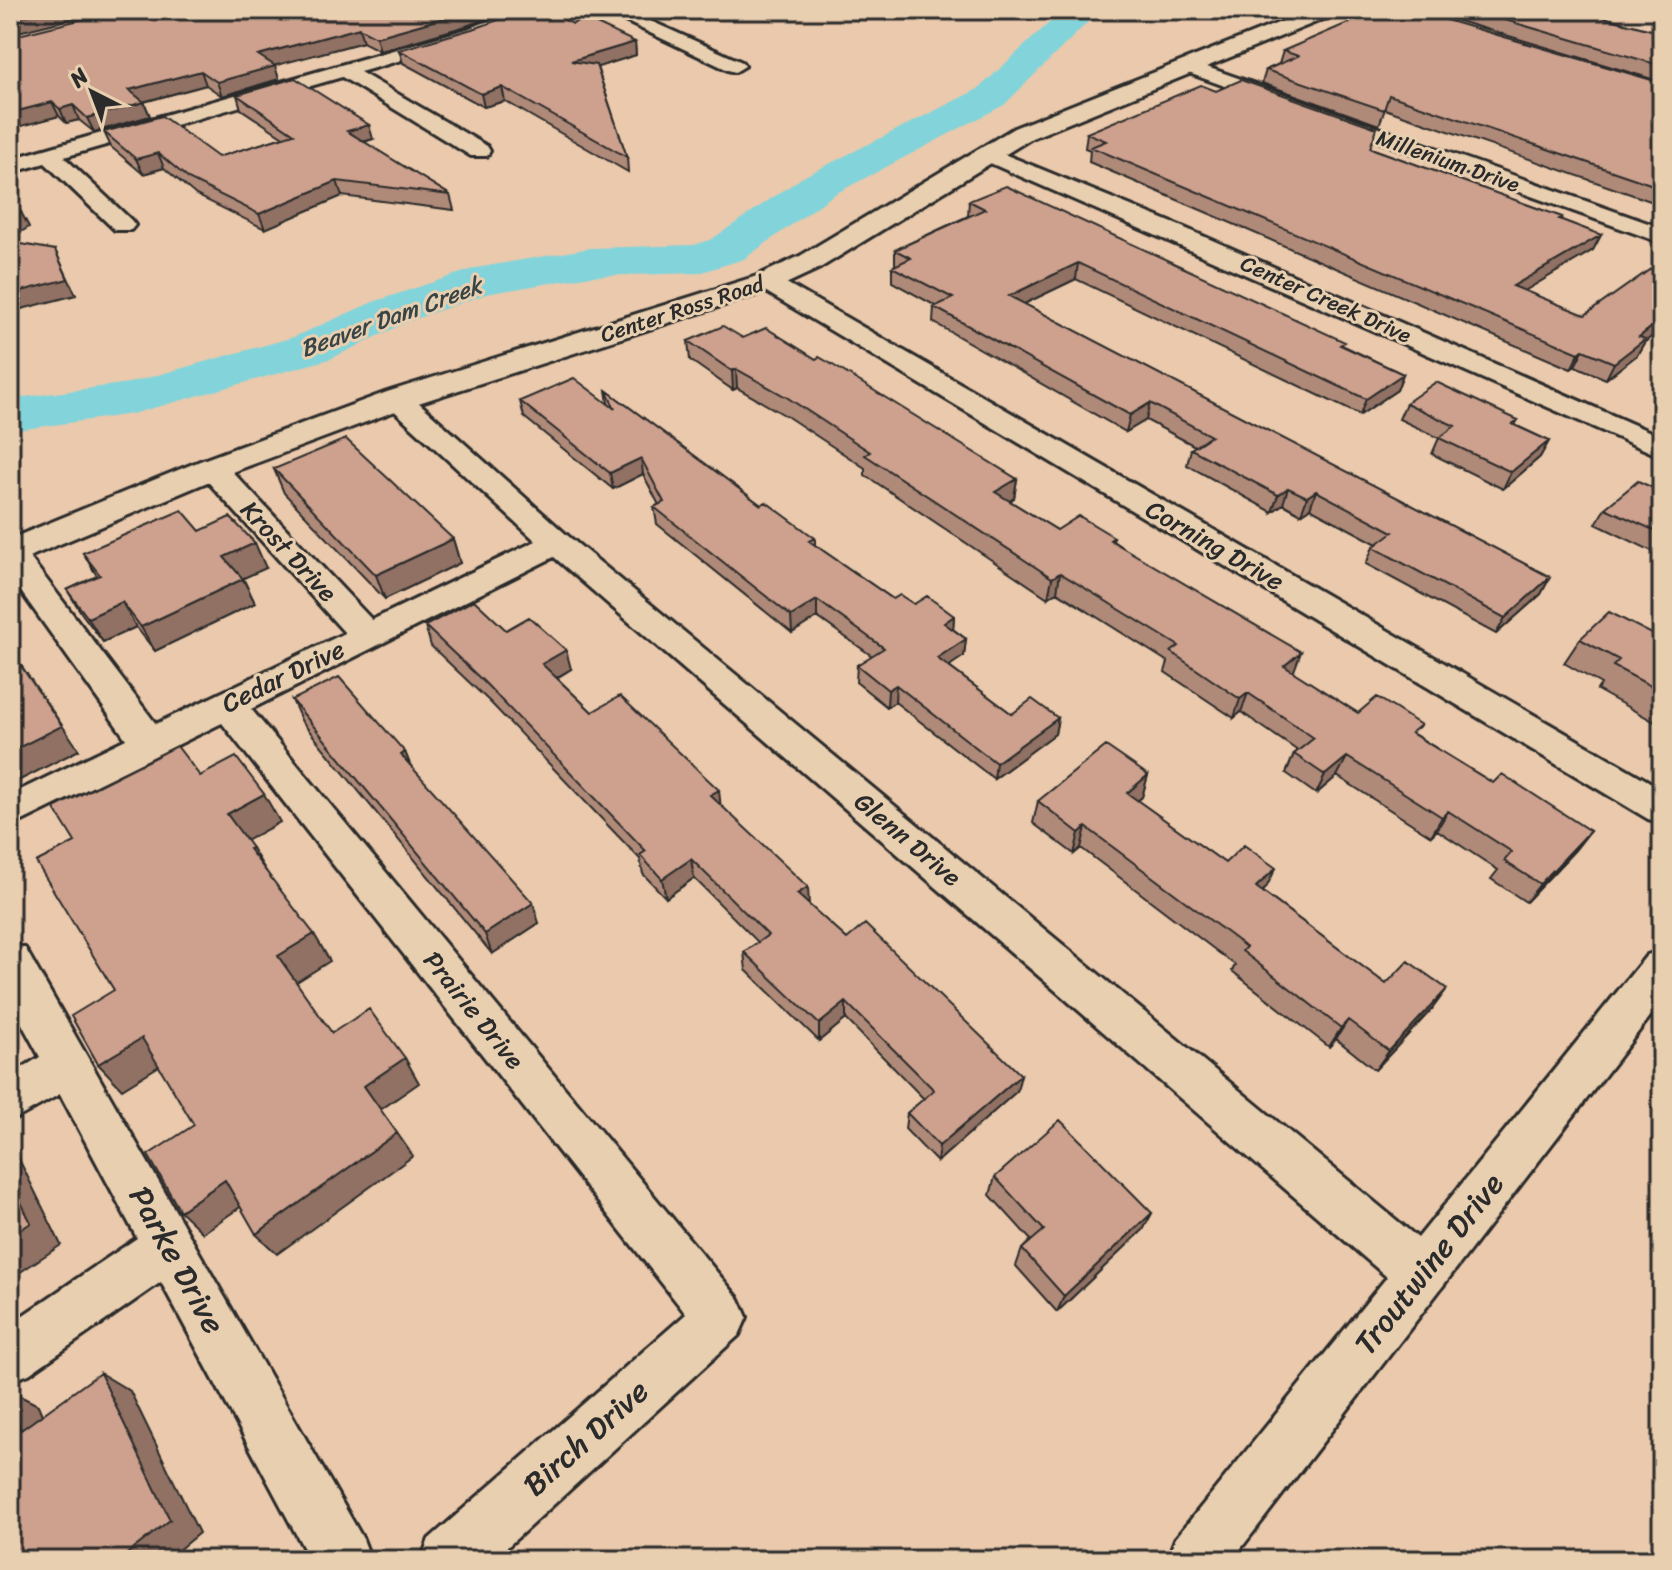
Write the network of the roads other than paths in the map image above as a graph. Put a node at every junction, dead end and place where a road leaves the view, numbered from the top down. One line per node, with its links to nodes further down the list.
1 (536, 10): 6 (street)
2 (611, 10): 4 (street)
3 (1329, 10): 5 (street, Center Ross Road)
4 (735, 66)
5 (1190, 67): 8 (street, Center Ross Road); 12 (street, Millenium Drive)
6 (344, 70): 7 (street); 9 (street)
7 (479, 151)
8 (989, 154): 13 (street, Center Ross Road); 15 (street, Center Creek Drive)
9 (49, 155): 10 (street); 11 (street)
10 (10, 166)
11 (123, 225)
12 (1662, 236)
13 (767, 282): 14 (street, Center Ross Road); 22 (street, Corning Drive)
14 (398, 399): 16 (street, Center Ross Road); 17 (street, Glenn Drive)
15 (1662, 448)
16 (212, 468): 18 (street, Center Ross Road); 19 (street, Krost Drive)
17 (557, 543): 19 (street, Cedar Drive); 29 (street, Glenn Drive)
18 (10, 553): 21 (street)
19 (366, 635): 20 (street, Cedar Drive)
20 (227, 704): 21 (street, Cedar Drive); 30 (street, Prairie Drive)
21 (150, 744): 23 (street, Cedar Drive)
22 (1662, 808)
23 (10, 812)
24 (10, 961): 26 (street, Parke Drive)
25 (1662, 968): 29 (street, Troutwine Drive)
26 (69, 1064): 27 (street); 28 (street, Parke Drive)
27 (10, 1100)
28 (169, 1246): 31 (street); 32 (street, Parke Drive)
29 (1421, 1273): 34 (street, Troutwine Drive)
30 (721, 1317): 33 (street, Birch Drive)
31 (10, 1355)
32 (342, 1560)
33 (450, 1560)
34 (1196, 1560)

